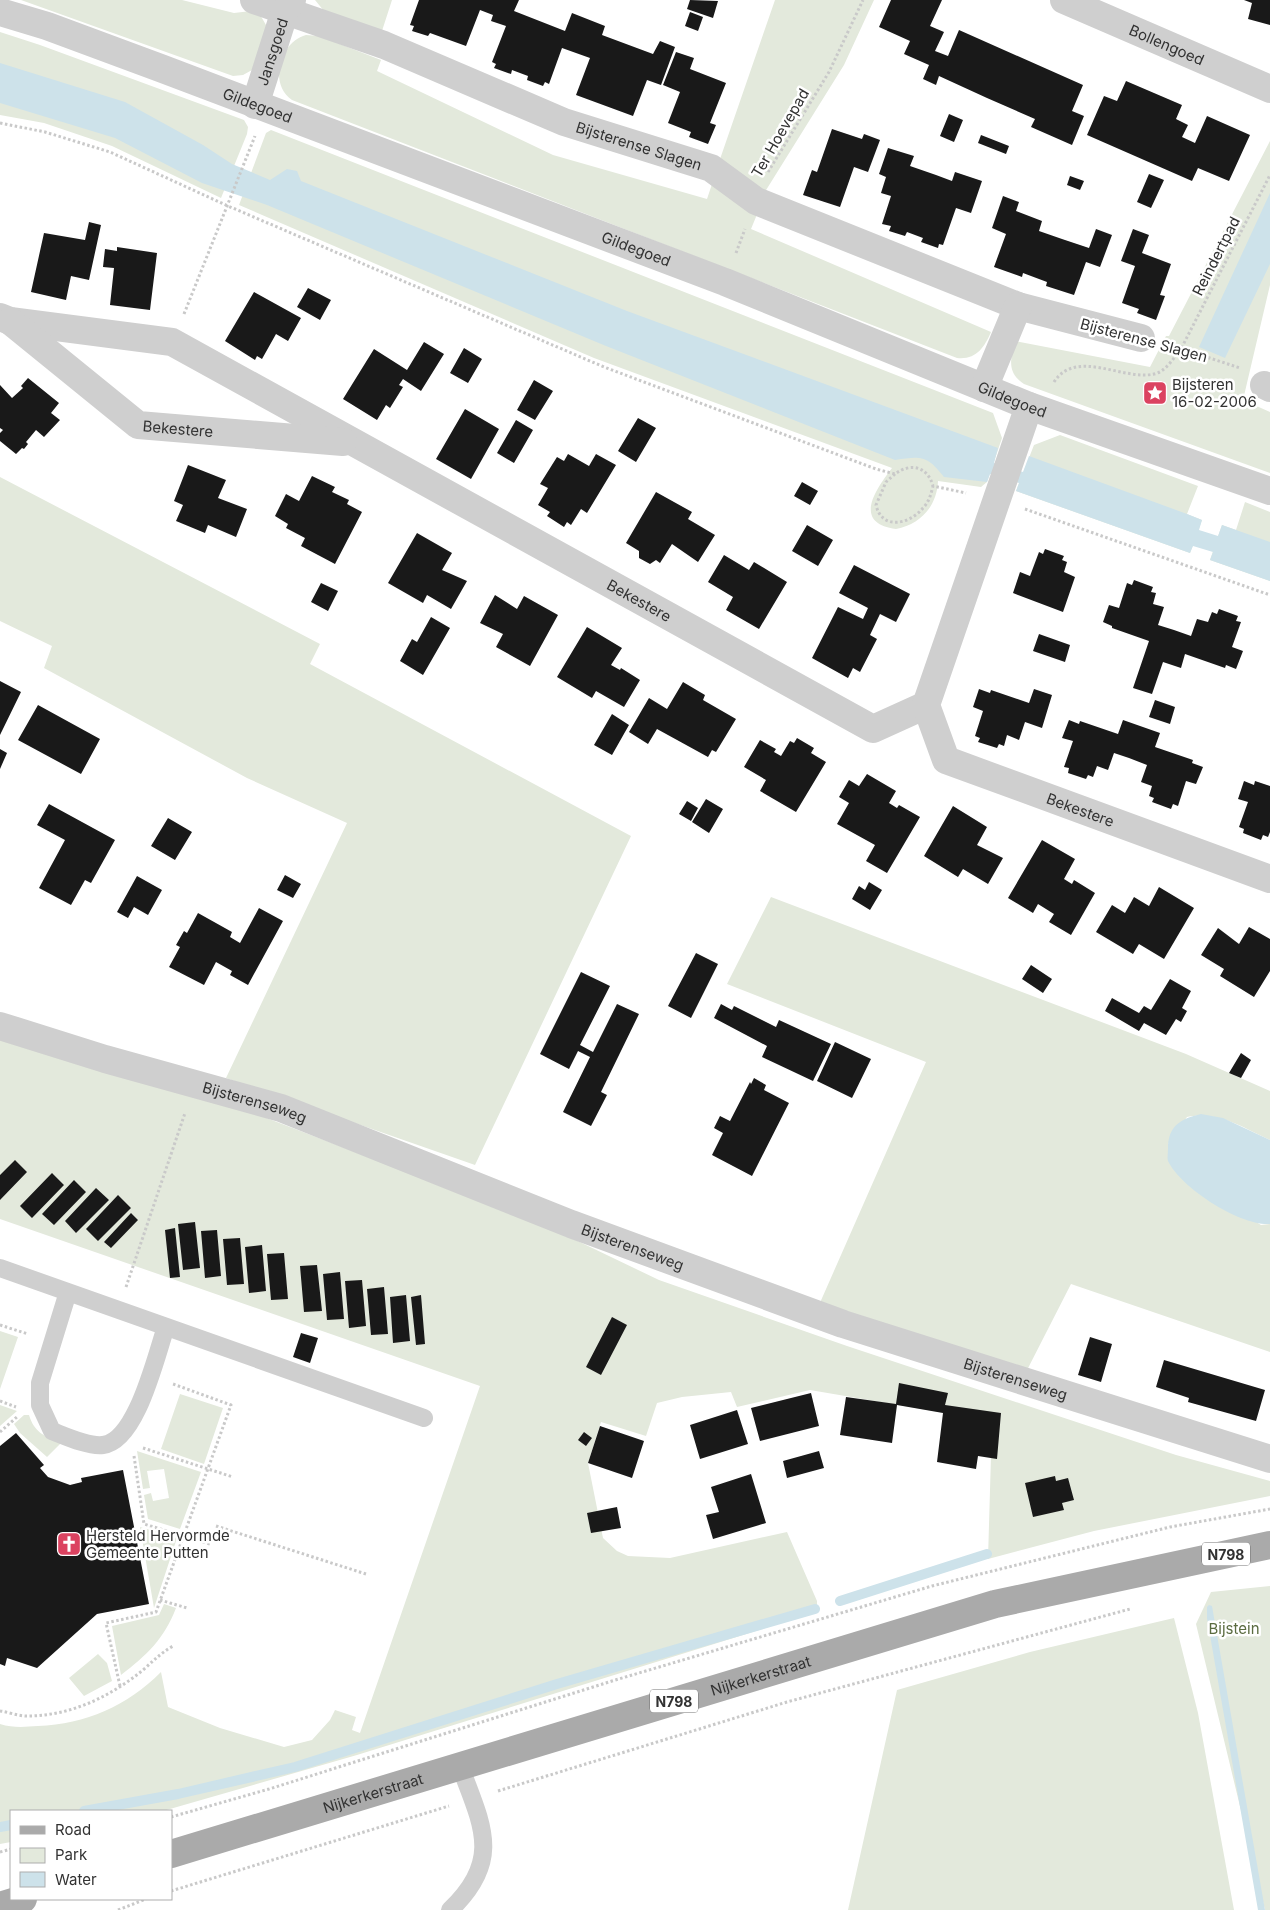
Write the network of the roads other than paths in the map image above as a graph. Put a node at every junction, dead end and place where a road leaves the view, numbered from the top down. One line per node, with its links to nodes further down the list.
1 (254, 0): 3 (street, Bijsterense Slagen)
2 (1064, 0): 5 (street, Bollengoed)
3 (289, 5): 6 (street, Jansgoed); 7 (street, Bijsterense Slagen)
4 (0, 12): 6 (street, Gildegoed)
5 (1270, 89)
6 (255, 105): 10 (street, Gildegoed)
7 (1018, 306): 9 (street, Bijsterense Slagen); 10 (street)
8 (5, 319): 12 (street, Bekestere); 12 (street, Bekestere)
9 (1141, 338)
10 (984, 388): 11 (street, Gildegoed)
11 (1034, 408): 13 (street, Gildegoed); 14 (street)
12 (354, 442): 14 (street, Bekestere)
13 (1270, 491)
14 (926, 705): 15 (street, Bekestere)
15 (1270, 879)
16 (0, 1026): 21 (street, Bijsterenseweg)
17 (0, 1268): 18 (lane)
18 (68, 1292): 19 (lane); 19 (lane)
19 (166, 1327): 20 (lane)
20 (424, 1418)
21 (1270, 1459)
22 (1270, 1545): 23 (main road, Nijkerkerstraat / N798)
23 (460, 1766): 24 (main road, Nijkerkerstraat / N798); 27 (lane)
24 (172, 1854)
25 (20, 1900): 26 (main road)
26 (0, 1906)
27 (450, 1910)

